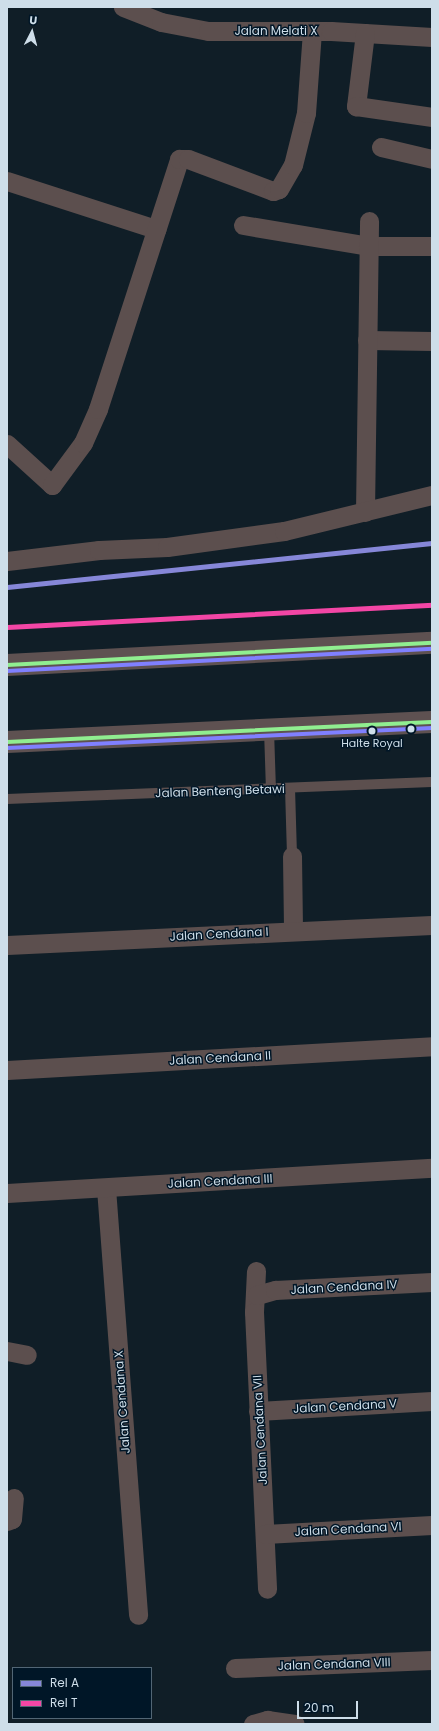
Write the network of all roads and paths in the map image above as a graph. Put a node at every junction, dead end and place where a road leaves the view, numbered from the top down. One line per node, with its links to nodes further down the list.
1 (123, 7): 2 (street, Jalan Melati X)
2 (312, 31): 3 (street, Jalan Melati X); 11 (street)
3 (365, 33): 4 (street, Jalan Melati X); 5 (street)
4 (432, 37)
5 (432, 117)
6 (381, 147): 7 (street)
7 (432, 159)
8 (7, 182): 11 (street)
9 (369, 221): 12 (street)
10 (243, 225): 12 (street)
11 (156, 229): 16 (street)
12 (368, 246): 13 (street); 14 (street)
13 (432, 246)
14 (367, 340): 15 (street); 18 (street)
15 (432, 341)
16 (7, 444)
17 (432, 496): 18 (street)
18 (365, 512): 19 (street)
19 (7, 561)
20 (432, 643): 21 (main road)
21 (7, 665)
22 (432, 722): 23 (main road)
23 (270, 730): 24 (main road); 27 (lane)
24 (7, 742)
25 (432, 782): 26 (lane, Jalan Benteng Betawi)
26 (290, 788): 27 (lane, Jalan Benteng Betawi); 29 (lane)
27 (271, 789): 28 (lane, Jalan Benteng Betawi)
28 (7, 799)
29 (292, 856): 31 (street)
30 (432, 925): 31 (street, Jalan Cendana I)
31 (293, 931): 32 (street, Jalan Cendana I)
32 (7, 945)
33 (432, 1046): 34 (street, Jalan Cendana II)
34 (7, 1070)
35 (432, 1168): 36 (street, Jalan Cendana III)
36 (106, 1188): 37 (street, Jalan Cendana III); 50 (street, Jalan Cendana X)
37 (7, 1193)
38 (256, 1271): 40 (street, Jalan Cendana VII)
39 (432, 1282): 40 (street, Jalan Cendana IV)
40 (257, 1295): 44 (street, Jalan Cendana VII)
41 (7, 1350): 42 (street)
42 (27, 1355)
43 (432, 1401): 44 (street, Jalan Cendana V)
44 (258, 1411): 48 (street, Jalan Cendana VII)
45 (14, 1498): 46 (street)
46 (7, 1521)
47 (432, 1525): 48 (street, Jalan Cendana VI)
48 (265, 1534): 49 (street, Jalan Cendana VII)
49 (267, 1589)
50 (138, 1616)
51 (432, 1660): 52 (street, Jalan Cendana VIII)
52 (236, 1668)
53 (253, 1724): 54 (street)
54 (295, 1724)

